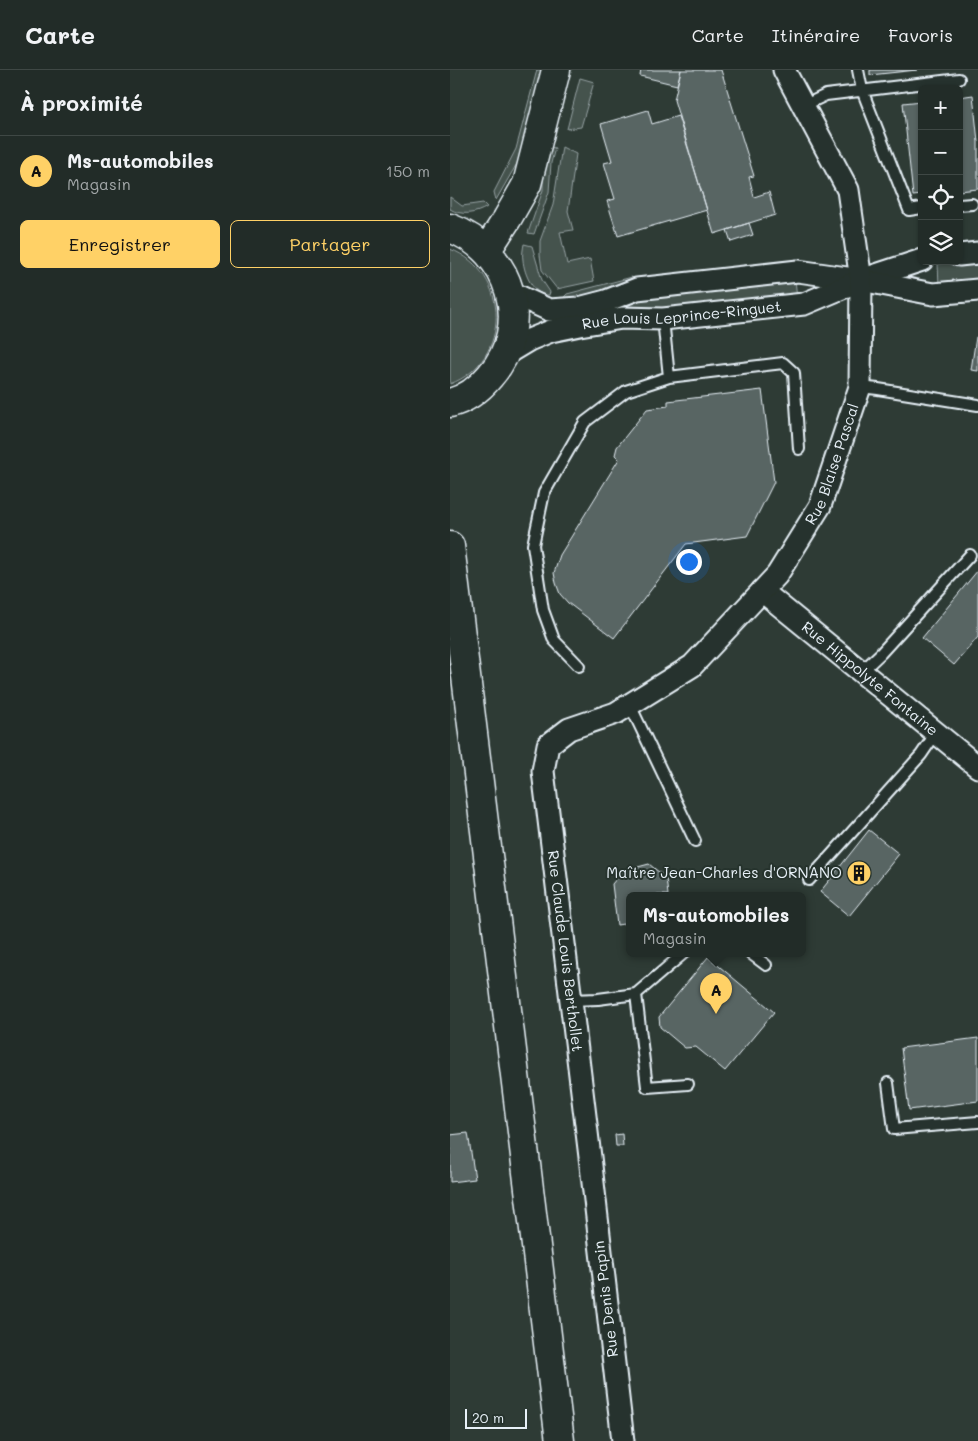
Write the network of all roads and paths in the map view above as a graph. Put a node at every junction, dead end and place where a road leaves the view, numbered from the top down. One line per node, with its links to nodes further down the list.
1 (556, 70): 11 (main road)
2 (784, 70): 6 (street, Rue Blaise Pascal)
3 (858, 70): 5 (lane)
4 (959, 79): 5 (lane)
5 (862, 90): 6 (lane); 9 (lane)
6 (803, 106): 15 (street, Rue Blaise Pascal)
7 (972, 204): 8 (lane)
8 (963, 205)
9 (918, 209)
10 (450, 228): 11 (main road)
11 (487, 250): 17 (main road)
12 (978, 253): 13 (street)
13 (963, 255)
14 (918, 261): 15 (street, Rue Louis Leprince-Ringuet)
15 (861, 280): 16 (street, Rue Louis Leprince-Ringuet); 17 (street, Rue Louis Leprince-Ringuet); 18 (street, Rue Louis Leprince-Ringuet); 21 (street, Rue Blaise Pascal)
16 (978, 290)
17 (510, 292): 19 (main road)
18 (663, 319): 19 (street, Rue Louis Leprince-Ringuet); 20 (lane)
19 (504, 355): 22 (main road)
20 (669, 377): 24 (lane); 28 (lane)
21 (860, 387): 23 (lane); 27 (street, Rue Blaise Pascal)
22 (450, 403)
23 (978, 406)
24 (799, 450)
25 (450, 546): 45 (main road)
26 (970, 554): 29 (lane)
27 (762, 591): 29 (street, Rue Hippolyte Fontaine); 30 (street, Rue Blaise Pascal)
28 (579, 666)
29 (861, 672): 31 (street, Rue Hippolyte Fontaine)
30 (630, 704): 32 (street, Rue Blaise Pascal); 34 (lane)
31 (936, 733): 33 (street, Rue Hippolyte Fontaine); 35 (lane)
32 (548, 745): 40 (street, Rue Claude Louis Berthollet)
33 (978, 767)
34 (695, 841)
35 (809, 880)
36 (679, 957): 39 (lane)
37 (755, 957): 38 (lane)
38 (766, 965)
39 (636, 994): 40 (lane); 42 (lane)
40 (571, 1000): 44 (street, Rue Claude Louis Berthollet)
41 (888, 1083): 43 (lane)
42 (688, 1084)
43 (978, 1122)
44 (590, 1157): 46 (street, Rue Denis Papin)
45 (560, 1441)
46 (623, 1441)

